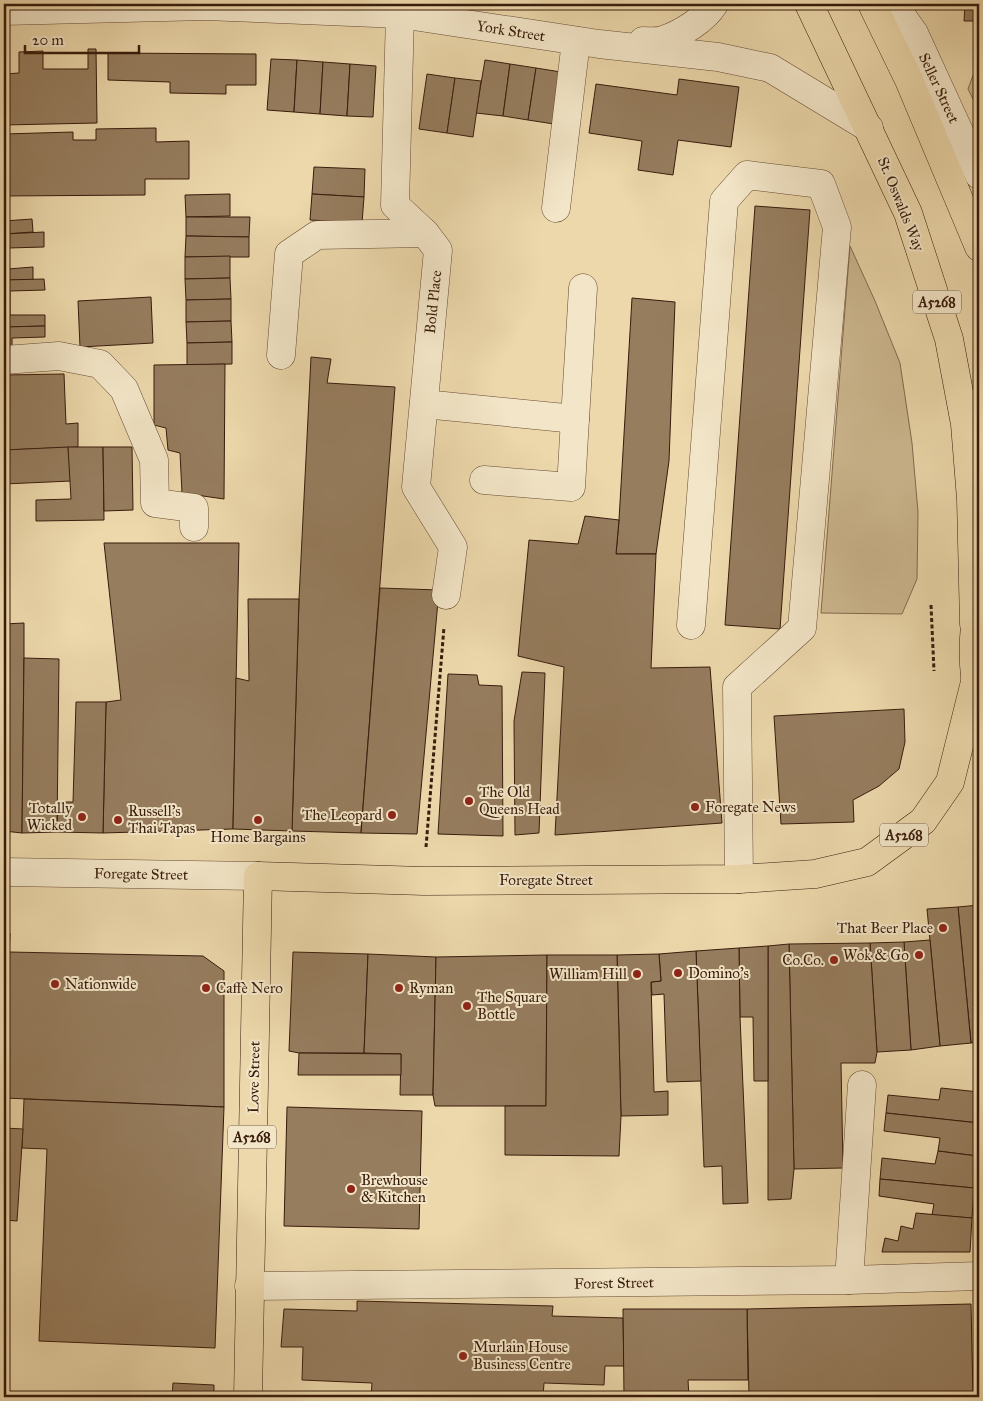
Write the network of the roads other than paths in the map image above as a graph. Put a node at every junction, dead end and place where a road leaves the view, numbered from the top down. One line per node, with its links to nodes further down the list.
1 (714, 4): 8 (street)
2 (809, 4): 9 (highway, St. Oswalds Way / A5268)
3 (872, 4): 13 (highway)
4 (893, 4): 10 (street, Seller Street)
5 (205, 5): 6 (street, York Street); 7 (street, York Street)
6 (4, 11)
7 (400, 14): 8 (street, York Street); 12 (street, Bold Place)
8 (588, 42): 9 (street); 11 (street)
9 (869, 128): 22 (highway, St. Oswalds Way / A5268)
10 (979, 175)
11 (556, 208)
12 (426, 233): 15 (street); 17 (street, Bold Place)
13 (979, 247)
14 (583, 288): 18 (street)
15 (281, 355)
16 (4, 360): 20 (street)
17 (424, 404): 18 (street); 21 (street, Bold Place)
18 (574, 419): 19 (street)
19 (484, 480)
20 (194, 526)
21 (446, 596)
22 (977, 611): 24 (highway, A5268)
23 (691, 625): 27 (street)
24 (977, 690): 27 (highway, Foregate Street / A5268)
25 (4, 872): 26 (street, Foregate Street)
26 (258, 876): 27 (highway, Foregate Street / A5268); 31 (highway, Love Street / A5268)
27 (739, 879)
28 (862, 1085): 30 (street)
29 (979, 1276): 30 (street, Forest Street)
30 (850, 1280): 31 (street, Forest Street)
31 (249, 1286): 32 (highway, Love Street / A5268)
32 (248, 1397)

